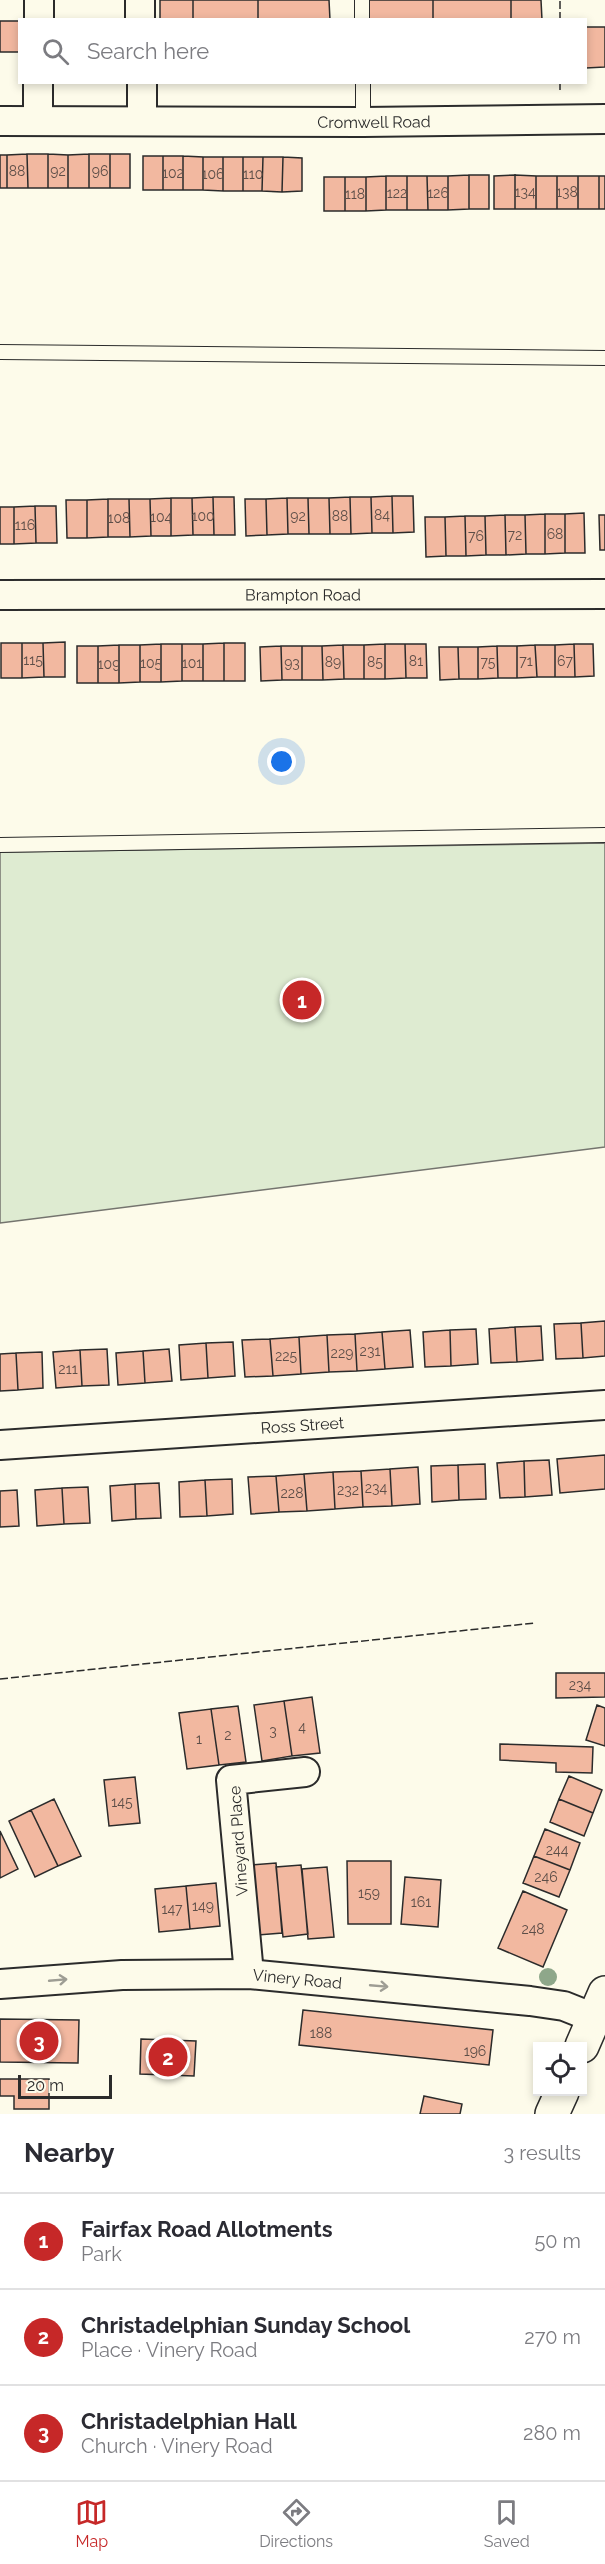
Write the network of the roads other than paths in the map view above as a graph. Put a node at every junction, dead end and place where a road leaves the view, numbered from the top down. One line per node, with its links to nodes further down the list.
1 (39, 0): 4 (street)
2 (140, 0): 5 (street)
3 (362, 0): 6 (lane)
4 (39, 18)
5 (140, 18)
6 (362, 18)
7 (38, 84): 12 (street)
8 (141, 84): 13 (street)
9 (363, 84): 14 (lane)
10 (605, 119): 14 (street, Cromwell Road)
11 (0, 121): 12 (street, Cromwell Road)
12 (39, 121): 13 (street, Cromwell Road)
13 (142, 121): 14 (street, Cromwell Road)
14 (363, 122)
15 (0, 352): 16 (lane)
16 (605, 358)
17 (605, 594): 18 (street, Brampton Road)
18 (0, 595)
19 (605, 835): 20 (lane)
20 (0, 845)
21 (605, 1405): 22 (street, Ross Street)
22 (0, 1445)
23 (305, 1772): 24 (street, Vineyard Place)
24 (249, 1974): 25 (street, Vinery Road, one-way to 24); 26 (street, Vinery Road, one-way to 26)
25 (0, 1984)
26 (594, 2019)
27 (560, 2096): 28 (street)
28 (552, 2114)

